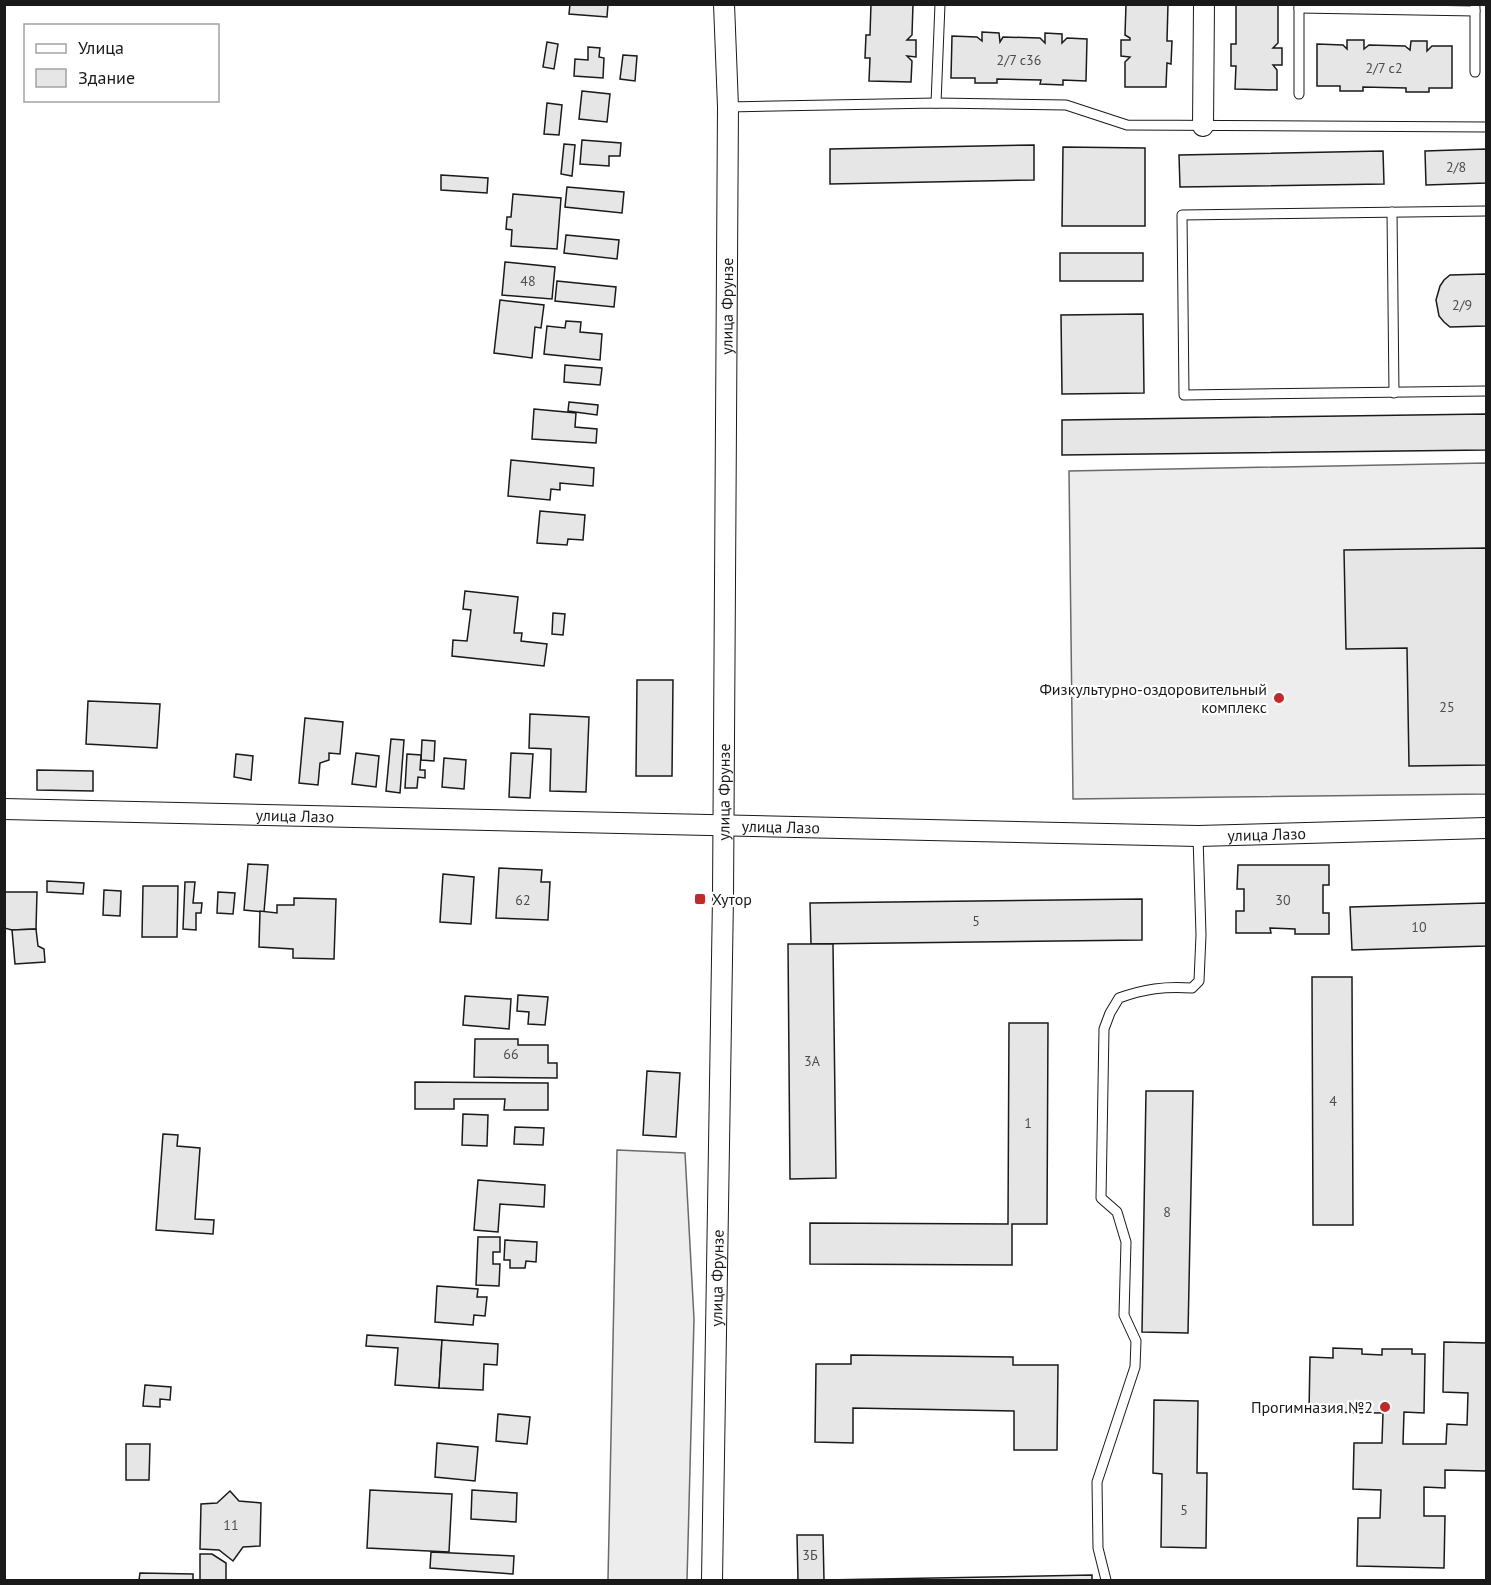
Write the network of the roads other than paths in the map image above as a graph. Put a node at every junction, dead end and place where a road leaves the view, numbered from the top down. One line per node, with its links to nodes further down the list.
1 (724, 4): 9 (street, улица Фрунзе)
2 (940, 4): 8 (lane)
3 (1204, 4): 10 (street)
4 (1299, 6): 5 (lane); 7 (lane)
5 (1474, 8): 6 (lane)
6 (1475, 72)
7 (1299, 94)
8 (936, 103): 9 (lane); 10 (lane)
9 (728, 106): 17 (street, улица Фрунзе)
10 (1203, 126): 11 (lane)
11 (1486, 127)
12 (1486, 211): 13 (lane)
13 (1392, 212): 15 (lane); 15 (lane)
14 (1486, 391): 15 (lane)
15 (1394, 393)
16 (4, 809): 17 (street, улица Лазо)
17 (722, 824): 19 (street, улица Лазо); 20 (street, улица Фрунзе)
18 (1486, 828): 19 (street, улица Лазо)
19 (1198, 836): 21 (lane)
20 (712, 1581)
21 (1106, 1581)

